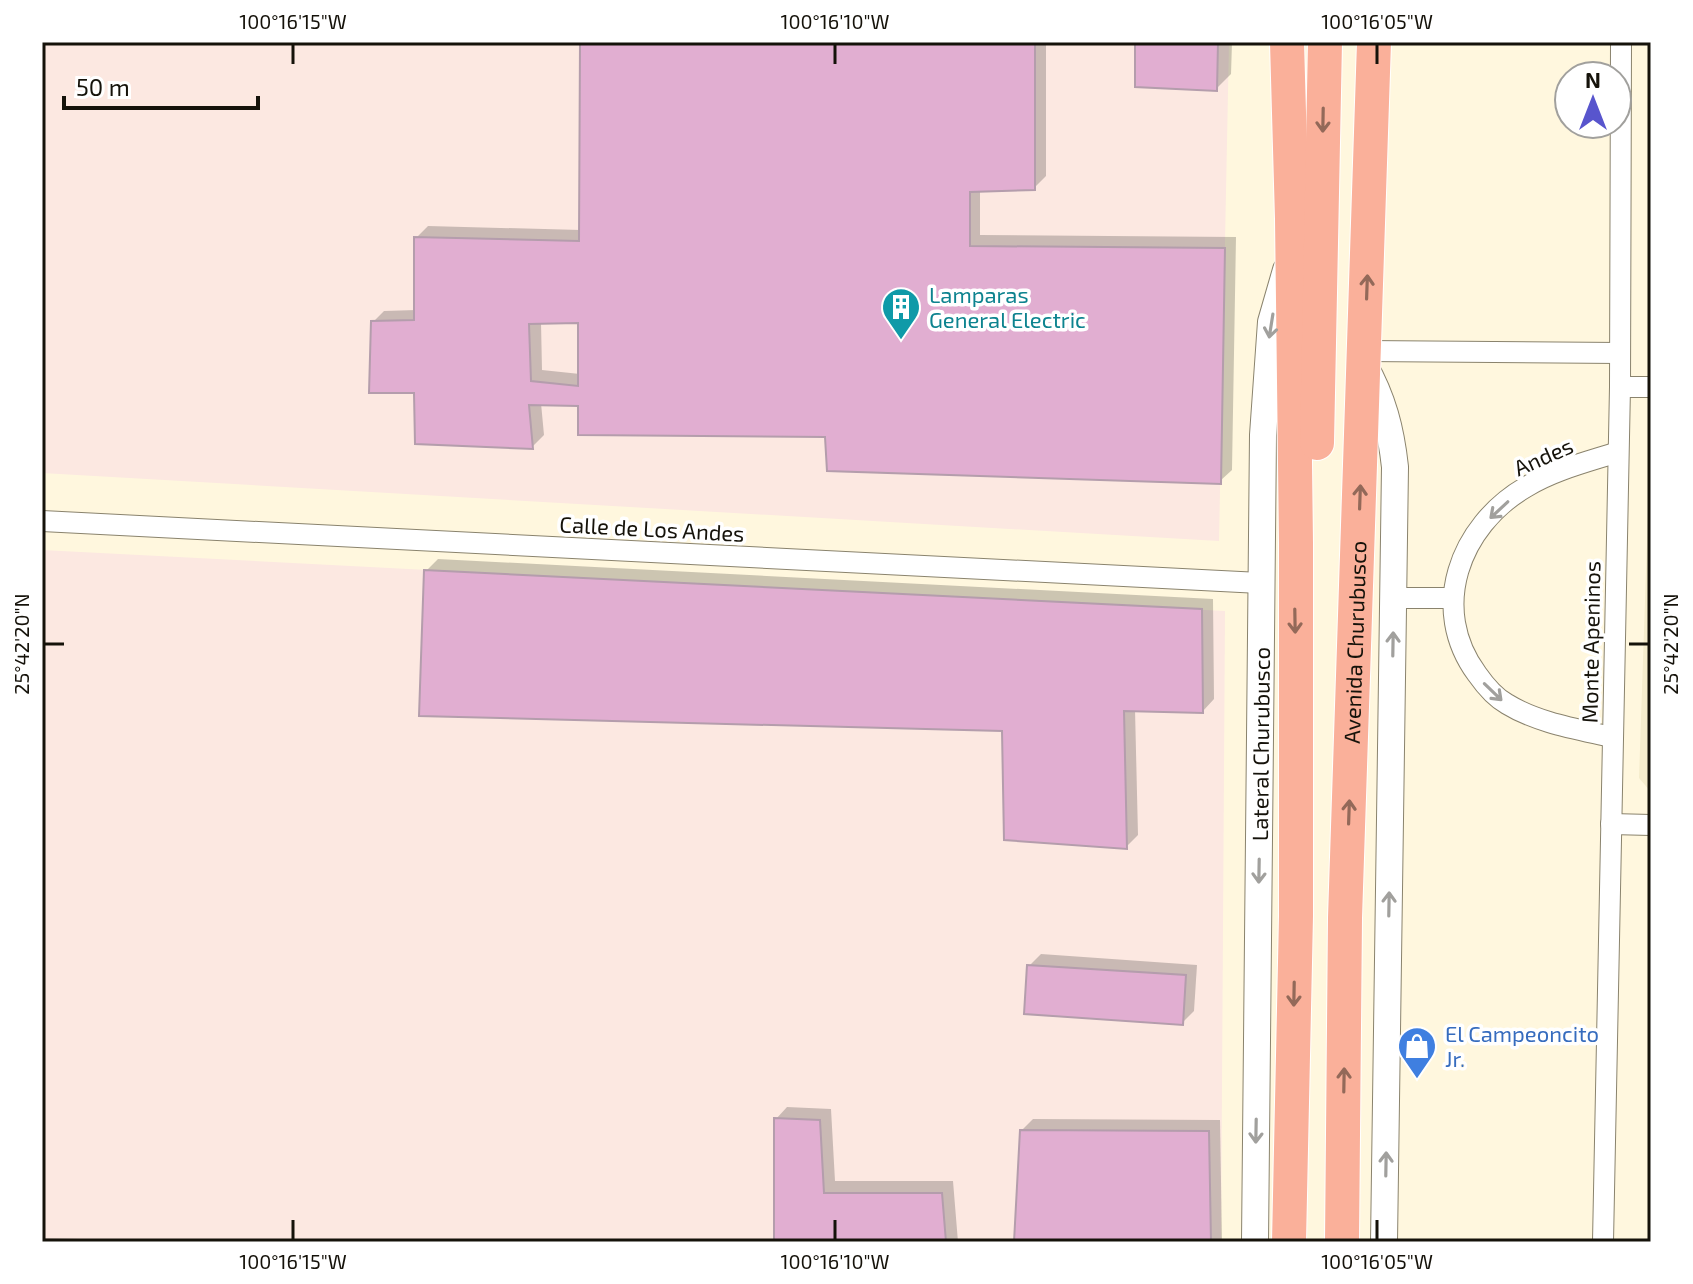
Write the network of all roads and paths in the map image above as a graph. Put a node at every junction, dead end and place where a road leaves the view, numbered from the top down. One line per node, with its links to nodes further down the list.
1 (1287, 42): 5 (highway)
2 (1325, 42): 12 (highway, one-way to 12)
3 (1374, 42): 7 (highway, Avenida Churubusco, one-way to 3)
4 (1621, 42): 6 (street, Monte Apeninos)
5 (1292, 251): 12 (highway); 13 (street, Lateral Churubusco, one-way to 13)
6 (1620, 353): 7 (street); 8 (street, Monte Apeninos)
7 (1365, 358): 14 (street); 21 (highway, Avenida Churubusco, one-way to 7)
8 (1620, 387): 9 (street); 10 (street, Monte Apeninos)
9 (1651, 387)
10 (1618, 452): 15 (street, Andes, one-way to 15); 16 (street, Monte Apeninos)
11 (42, 521): 13 (street, Calle de Los Andes)
12 (1296, 543): 20 (highway, one-way to 20)
13 (1260, 583): 19 (street, Lateral Churubusco, one-way to 19)
14 (1394, 598): 15 (street); 22 (street, one-way to 14)
15 (1452, 598): 16 (street, Andes, one-way to 16)
16 (1612, 737): 17 (street, Monte Apeninos)
17 (1611, 824): 18 (street); 23 (street, Monte Apeninos)
18 (1651, 825)
19 (1255, 1242)
20 (1289, 1242)
21 (1342, 1242)
22 (1384, 1242)
23 (1603, 1242)

